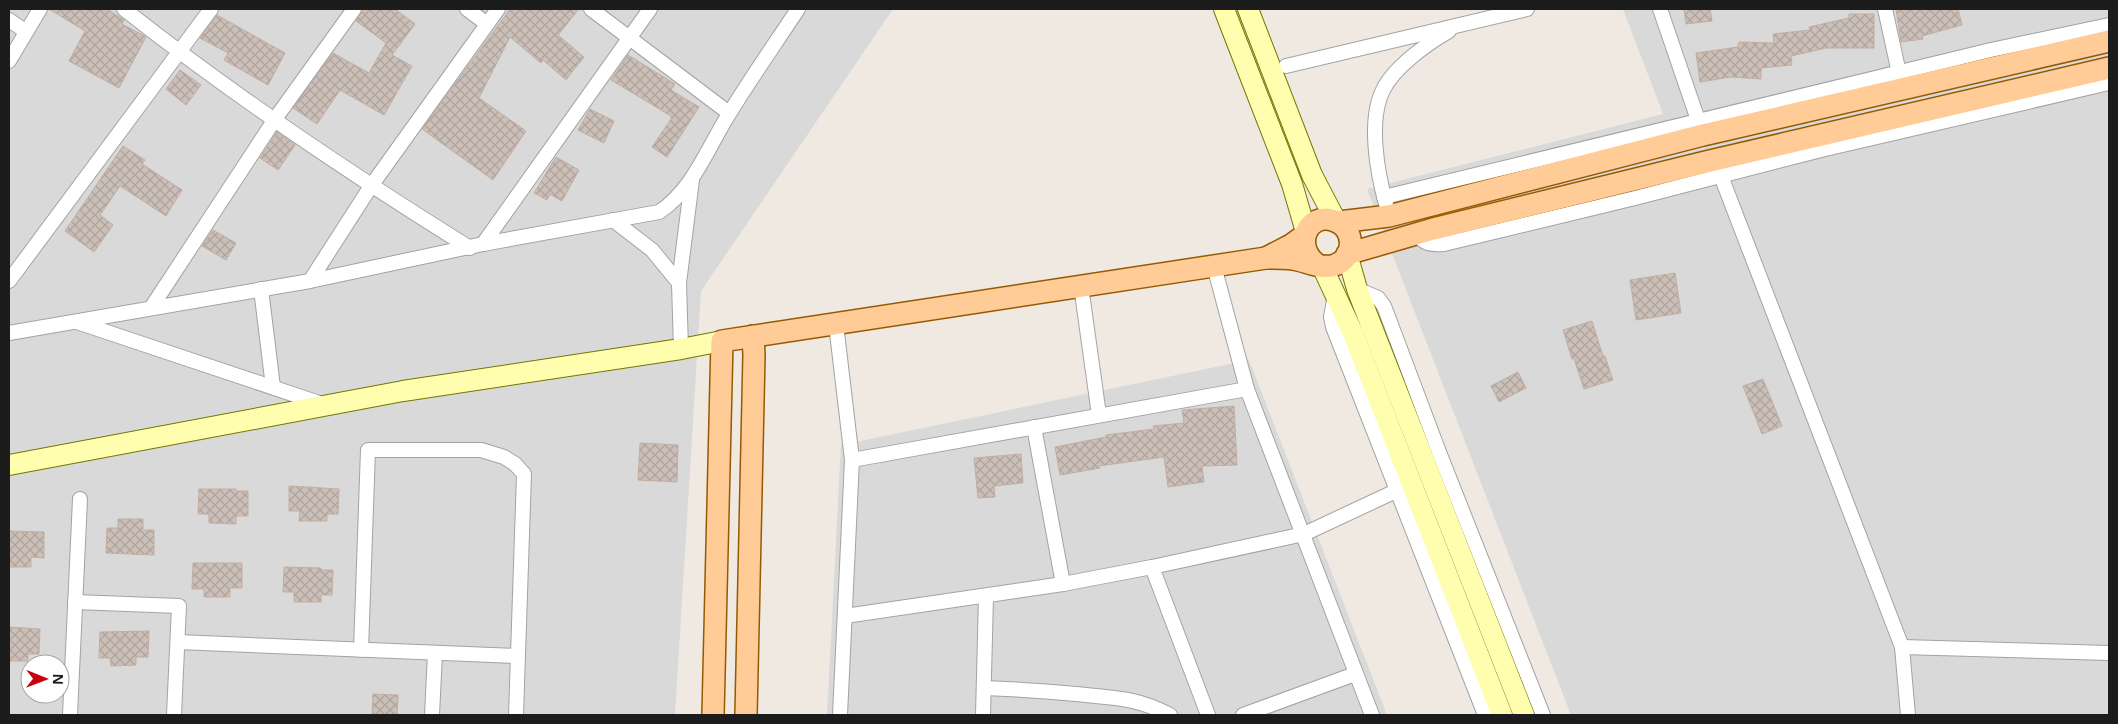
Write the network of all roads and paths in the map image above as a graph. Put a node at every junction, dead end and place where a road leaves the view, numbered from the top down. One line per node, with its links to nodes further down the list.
1 (40, 9): 19 (street)
2 (124, 9): 22 (street)
3 (211, 9): 22 (street)
4 (354, 9): 29 (street)
5 (467, 9): 16 (street)
6 (498, 9): 16 (street)
7 (591, 9): 20 (street)
8 (650, 9): 20 (street)
9 (798, 9): 28 (street)
10 (1224, 9): 37 (main road)
11 (1248, 9): 36 (main road)
12 (1527, 9): 17 (street)
13 (1660, 9): 30 (street)
14 (1885, 9): 26 (street)
15 (9, 20): 19 (street)
16 (488, 24): 33 (street)
17 (1461, 25): 24 (street); 34 (street)
18 (2109, 25): 26 (street)
19 (25, 31): 23 (street)
20 (629, 37): 28 (street); 39 (street)
21 (2109, 41): 34 (main road)
22 (179, 53): 29 (street); 45 (street)
23 (9, 61)
24 (1286, 66)
25 (2109, 68): 38 (main road)
26 (1899, 73): 30 (street)
27 (2109, 83): 31 (street)
28 (729, 113): 32 (street)
29 (275, 119): 33 (street); 51 (street)
30 (1698, 120): 34 (street)
31 (1721, 176): 38 (street); 74 (street)
32 (692, 177): 35 (street); 46 (street)
33 (370, 186): 39 (street); 44 (street)
34 (1387, 206): 36 (main road)
35 (613, 220): 39 (street); 46 (street)
36 (1338, 222): 37 (main road); 40 (main road)
37 (1306, 233): 41 (main road); 42 (main road)
38 (1416, 234): 40 (main road)
39 (476, 246): 44 (street)
40 (1348, 254): 42 (main road); 49 (main road)
41 (1266, 258): 42 (main road); 43 (main road)
42 (1320, 265): 50 (main road)
43 (1214, 266): 47 (main road); 59 (street)
44 (310, 280): 48 (street)
45 (9, 281)
46 (679, 283): 57 (street)
47 (1081, 286): 53 (main road); 61 (street)
48 (261, 289): 51 (street); 58 (street)
49 (1357, 290): 95 (main road); 96 (street)
50 (1335, 293): 65 (street); 94 (main road)
51 (151, 308): 52 (street)
52 (76, 321): 54 (street); 58 (street)
53 (836, 324): 55 (main road); 63 (street)
54 (9, 334)
55 (753, 336): 56 (main road); 86 (main road)
56 (722, 341): 57 (main road); 85 (main road)
57 (681, 349): 60 (main road)
58 (273, 388): 60 (street)
59 (1247, 389): 61 (street); 67 (street)
60 (325, 405): 64 (main road)
61 (1099, 415): 62 (street)
62 (1034, 427): 63 (street); 69 (street)
63 (852, 460): 72 (street)
64 (9, 465)
65 (1398, 490): 67 (street); 93 (street)
66 (80, 499): 71 (street)
67 (1304, 534): 68 (street); 79 (street)
68 (1152, 567): 69 (street); 90 (street)
69 (1063, 584): 70 (street)
70 (986, 596): 72 (street); 80 (street)
71 (75, 602): 73 (street); 81 (street)
72 (845, 616): 87 (street)
73 (178, 642): 75 (street); 82 (street)
74 (1902, 647): 77 (street); 97 (street)
75 (361, 650): 76 (street); 78 (street)
76 (435, 653): 78 (street); 83 (street)
77 (2109, 653)
78 (517, 656): 84 (street)
79 (1355, 674): 91 (street); 92 (street)
80 (984, 688): 88 (street); 89 (street)
81 (70, 715)
82 (174, 715)
83 (432, 715)
84 (516, 715)
85 (713, 715)
86 (746, 715)
87 (840, 715)
88 (983, 715)
89 (1170, 715)
90 (1208, 715)
91 (1243, 715)
92 (1372, 715)
93 (1485, 715)
94 (1502, 715)
95 (1524, 715)
96 (1543, 715)
97 (1908, 715)

